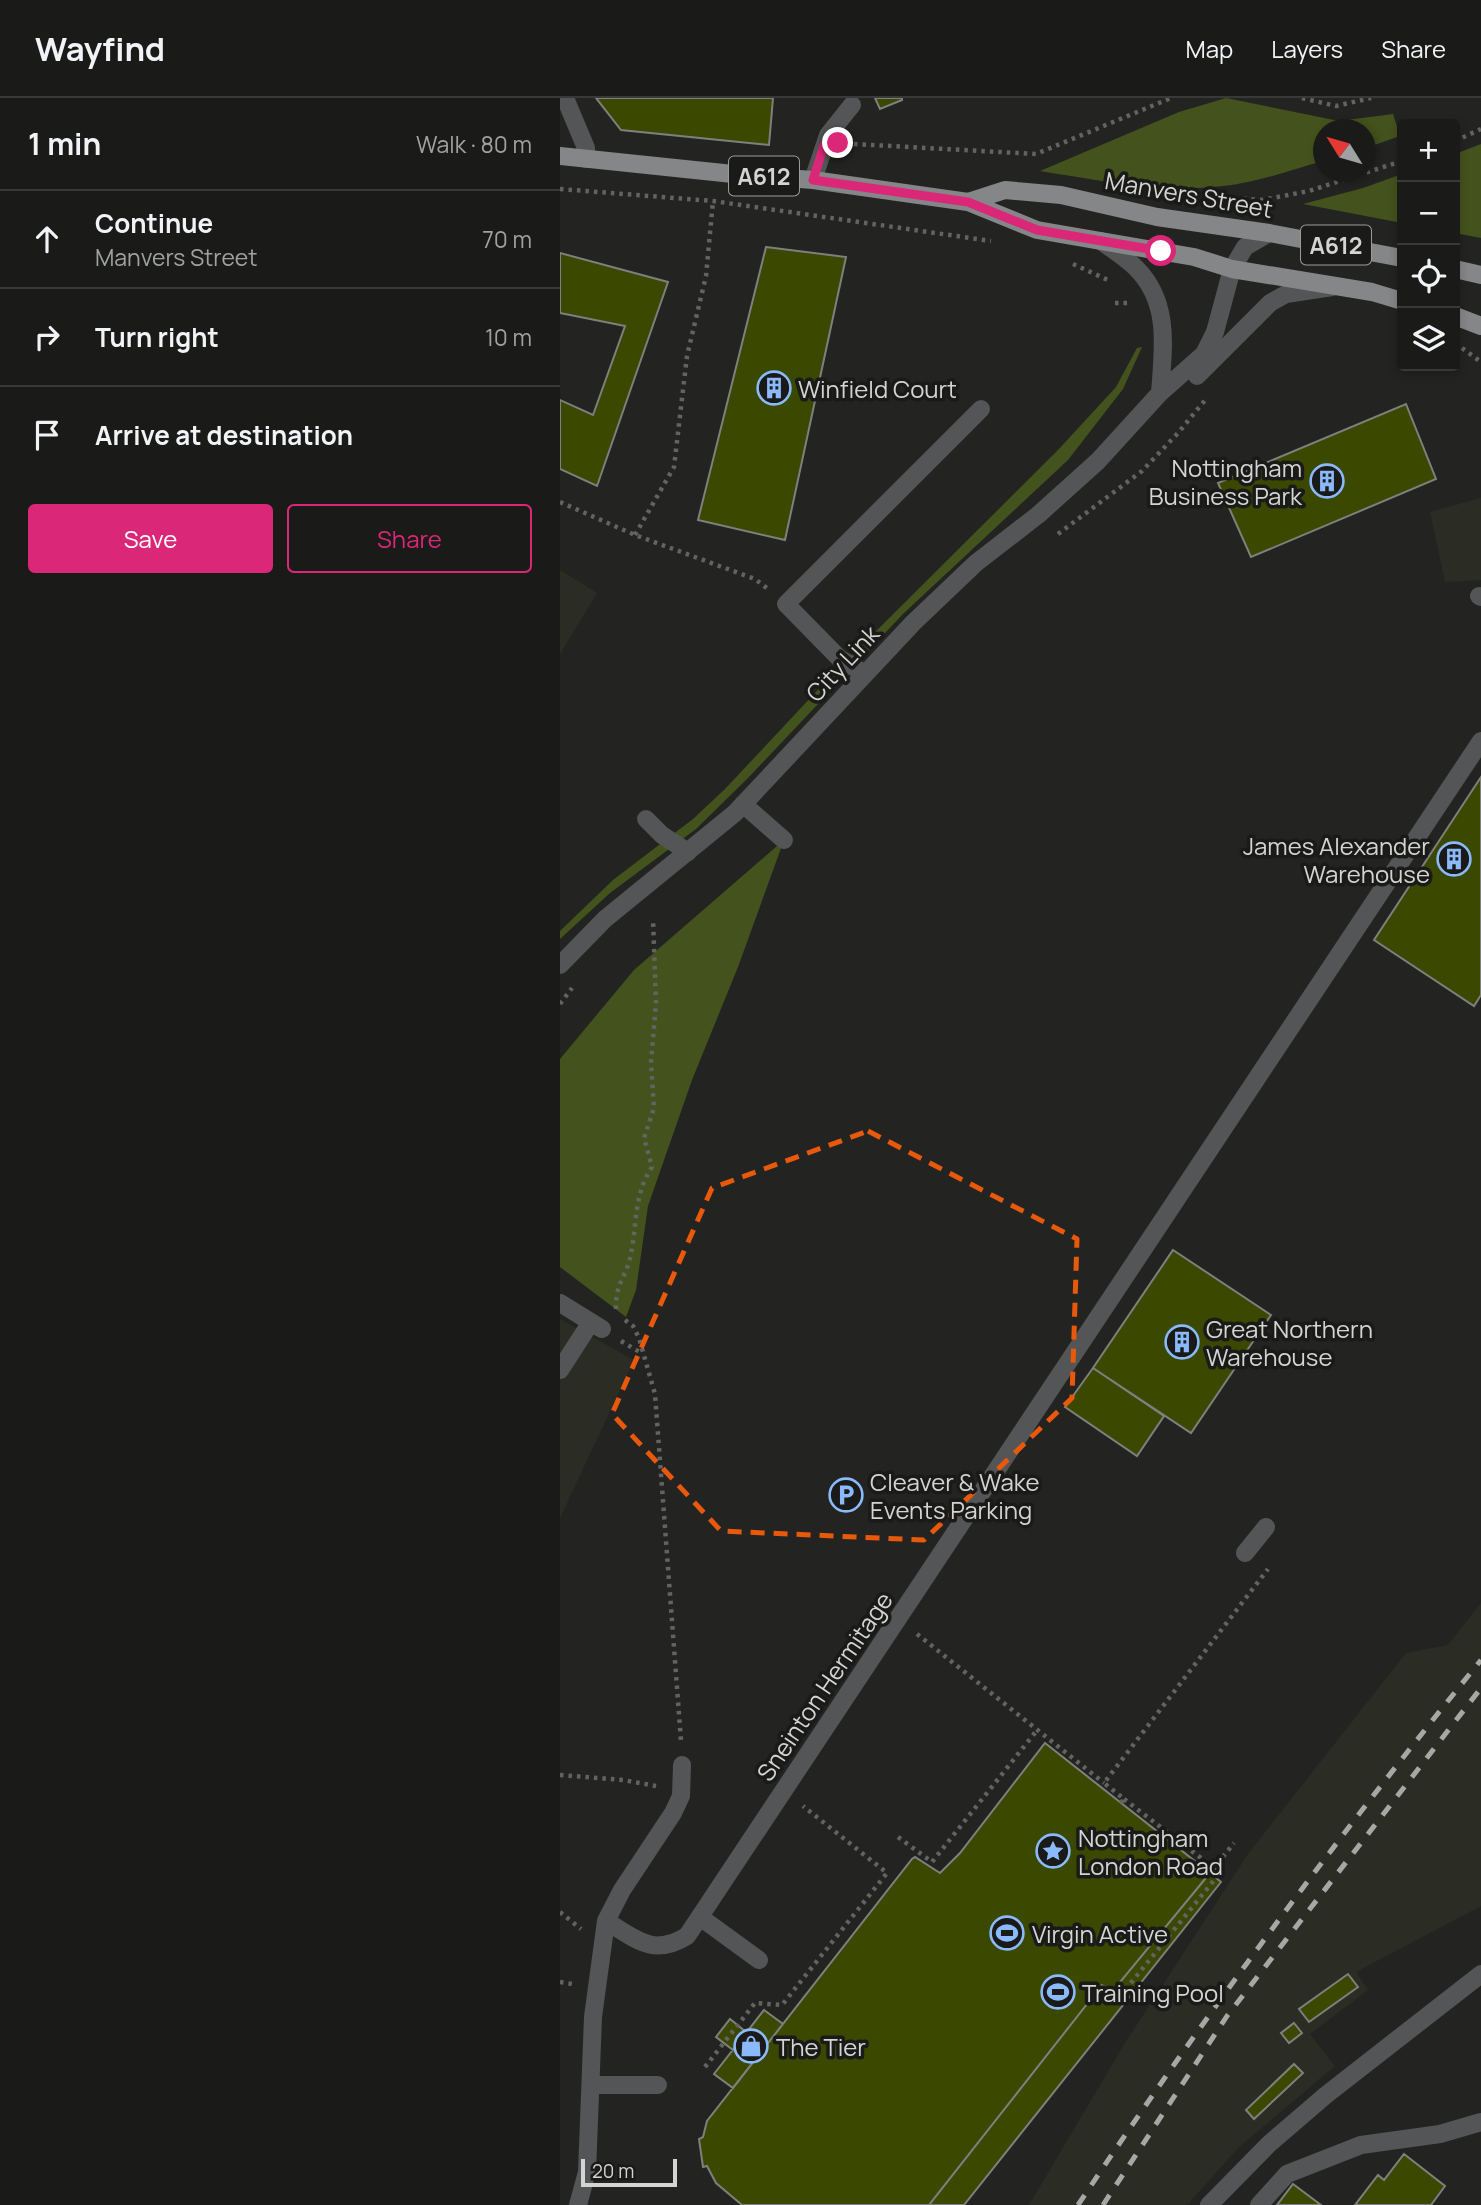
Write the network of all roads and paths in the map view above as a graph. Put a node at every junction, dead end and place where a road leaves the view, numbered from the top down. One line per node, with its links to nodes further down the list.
1 (1171, 98): 8 (path)
2 (1302, 98): 3 (path)
3 (1371, 98)
4 (567, 99): 10 (street)
5 (852, 105): 8 (street)
6 (1481, 130): 7 (path)
7 (1460, 139)
8 (824, 145): 12 (street)
9 (560, 156): 10 (main road, Manvers Street / A612)
10 (586, 159): 12 (main road, Manvers Street / A612)
11 (1397, 163): 14 (path)
12 (813, 180): 16 (main road, Manvers Street / A612)
13 (560, 189): 15 (path)
14 (1208, 196)
15 (713, 201): 18 (path); 38 (path)
16 (968, 202): 17 (main road, Manvers Street / A612); 19 (main road, Manvers Street / A612)
17 (1269, 233): 20 (main road, Manvers Street / A612); 22 (street, City Link)
18 (995, 241)
19 (1101, 242): 22 (main road, Manvers Street / A612); 35 (street)
20 (1397, 257)
21 (1065, 260): 25 (path)
22 (1232, 269): 26 (main road, Manvers Street / A612); 35 (street, City Link)
23 (1460, 270): 24 (main road)
24 (1481, 275)
25 (1111, 281)
26 (1335, 286): 28 (main road, Manvers Street / A612); 35 (street, City Link)
27 (1131, 296): 29 (path)
28 (1397, 300)
29 (1115, 303)
30 (1460, 318): 31 (main road)
31 (1481, 326)
32 (1460, 346): 33 (path)
33 (1481, 362)
34 (1212, 392): 39 (path)
35 (1160, 393): 41 (street, City Link)
36 (981, 409): 40 (street)
37 (560, 502): 38 (path)
38 (635, 535): 40 (path)
39 (1052, 539)
40 (786, 604): 41 (street)
41 (865, 674): 43 (street, City Link)
42 (1481, 741): 71 (street, Sneinton Hermitage)
43 (743, 804): 45 (street); 46 (street, City Link)
44 (646, 820): 46 (street)
45 (784, 839)
46 (688, 852): 50 (street, City Link)
47 (654, 911): 48 (path)
48 (644, 918)
49 (653, 919): 58 (path)
50 (560, 965)
51 (575, 985): 52 (path)
52 (560, 1004)
53 (560, 1303): 54 (street)
54 (560, 1370)
55 (1263, 1531): 56 (street); 62 (path)
56 (1245, 1553)
57 (913, 1632): 59 (path)
58 (680, 1715)
59 (1038, 1730): 62 (path); 65 (path)
60 (682, 1765): 63 (street)
61 (560, 1774): 63 (path)
62 (1104, 1783): 67 (path)
63 (681, 1796): 72 (street)
64 (799, 1803): 79 (path)
65 (898, 1837)
66 (1234, 1843): 67 (path)
67 (1214, 1868): 69 (path)
68 (1202, 1882): 69 (path)
69 (1209, 1887): 78 (path)
70 (560, 1912): 73 (path)
71 (700, 1917): 72 (street, Sneinton Hermitage); 74 (street)
72 (606, 1921): 80 (street)
73 (583, 1931)
74 (759, 1960)
75 (1481, 1974): 84 (street)
76 (560, 1982): 77 (path)
77 (576, 1984)
78 (1107, 1989)
79 (705, 2067)
80 (591, 2085): 81 (street); 83 (street)
81 (657, 2085)
82 (1481, 2122): 85 (street)
83 (578, 2205)
84 (1209, 2205)
85 (1259, 2205)

